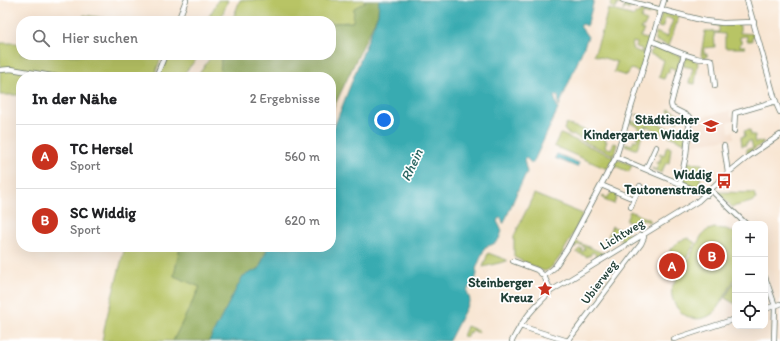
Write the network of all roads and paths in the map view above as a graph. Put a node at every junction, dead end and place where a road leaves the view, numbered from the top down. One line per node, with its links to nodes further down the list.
1 (186, 0): 6 (street)
2 (623, 0): 5 (street)
3 (664, 0): 5 (street)
4 (748, 0): 7 (street)
5 (661, 10): 7 (street); 8 (street)
6 (180, 16)
7 (754, 22): 15 (street)
8 (652, 42): 9 (street); 21 (street)
9 (684, 54): 14 (street); 24 (street)
10 (163, 60): 13 (street)
11 (0, 70): 12 (street)
12 (29, 72)
13 (158, 72)
14 (715, 86)
15 (777, 103): 16 (street); 17 (street)
16 (780, 112)
17 (734, 131)
18 (780, 135): 23 (street, Lichtweg)
19 (724, 146): 23 (street)
20 (656, 147): 22 (street)
21 (616, 157): 22 (street); 25 (street)
22 (646, 169): 24 (street)
23 (728, 173): 27 (street, Lichtweg)
24 (680, 184): 28 (street)
25 (601, 185): 29 (street); 34 (street)
26 (640, 186): 29 (street)
27 (711, 190): 28 (street, Lichtweg); 31 (street)
28 (706, 195): 32 (street, Lichtweg)
29 (634, 199): 30 (street)
30 (631, 207)
31 (743, 221)
32 (641, 235): 36 (street, Lichtweg); 43 (street, Ubierweg)
33 (513, 261): 34 (street)
34 (544, 276): 36 (street)
35 (768, 283): 37 (street)
36 (551, 291): 40 (street, Lichtweg)
37 (778, 305): 38 (street); 44 (street)
38 (768, 308)
39 (732, 320): 41 (street)
40 (520, 326): 42 (street, Lichtweg); 43 (street)
41 (674, 339)
42 (512, 341)
43 (568, 341)
44 (774, 341)

